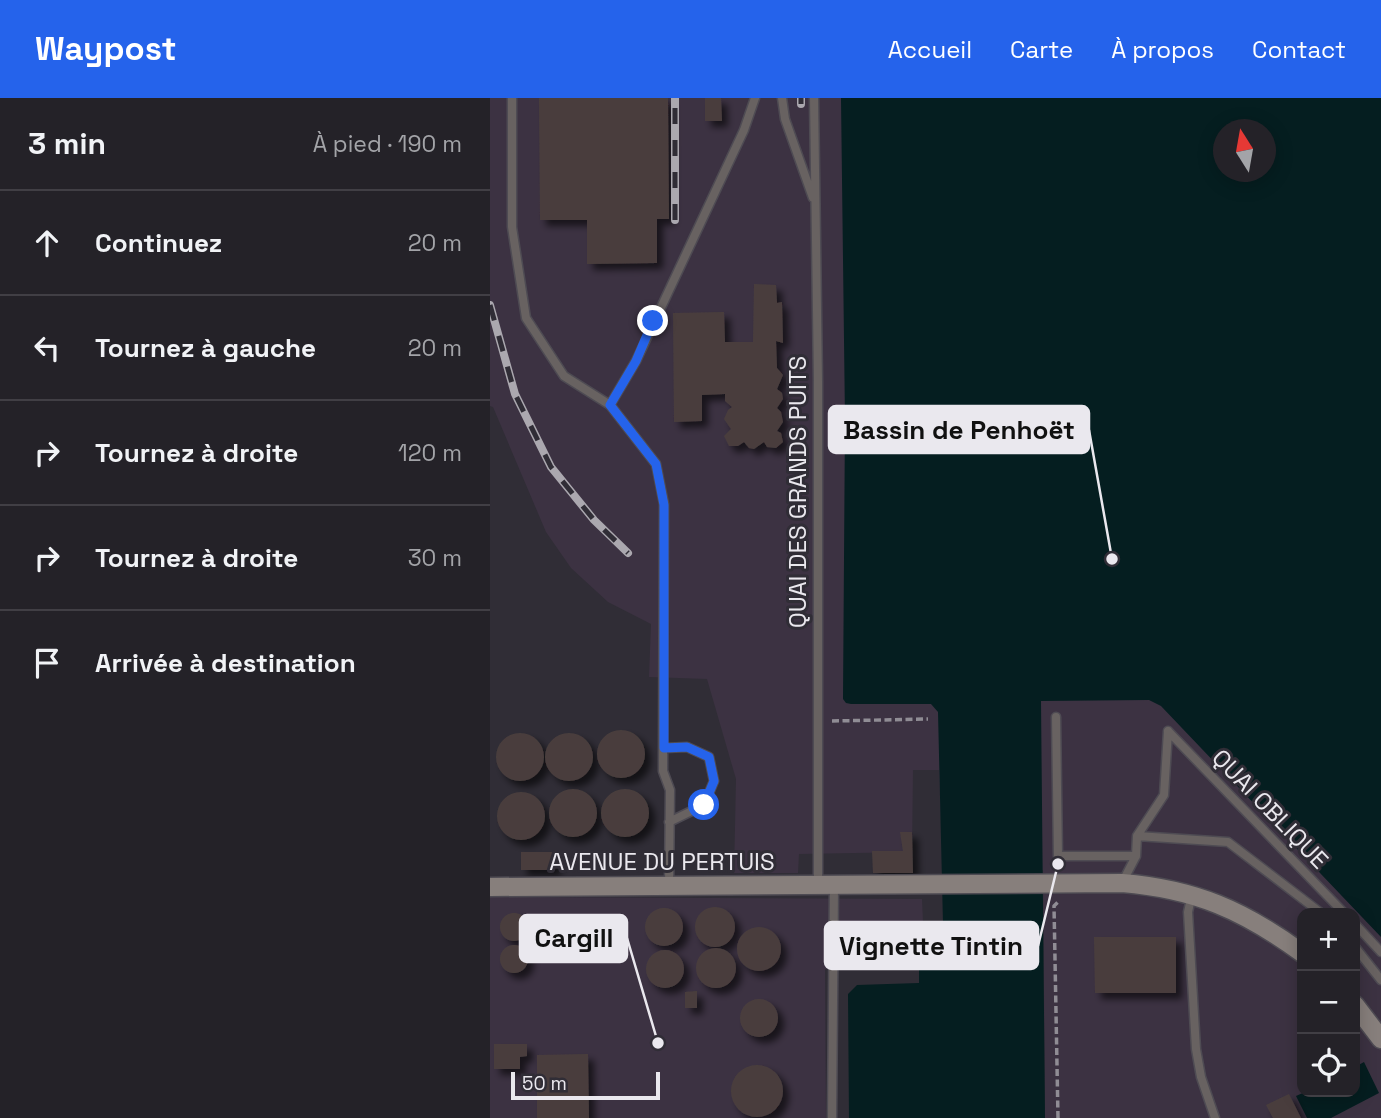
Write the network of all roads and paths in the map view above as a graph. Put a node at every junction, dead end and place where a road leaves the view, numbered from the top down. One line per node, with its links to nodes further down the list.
1 (512, 98): 6 (lane)
2 (755, 98): 6 (lane)
3 (782, 98): 5 (lane)
4 (814, 98): 5 (lane, QUAI DES GRANDS PUITS)
5 (816, 205): 9 (lane, QUAI DES GRANDS PUITS)
6 (610, 405): 10 (lane)
7 (1056, 718): 13 (lane)
8 (928, 719): 9 (path)
9 (818, 722): 17 (lane, QUAI DES GRANDS PUITS)
10 (664, 748): 11 (lane); 11 (lane)
11 (668, 822): 16 (lane)
12 (1137, 836): 13 (lane); 20 (lane); 21 (lane, QUAI OBLIQUE)
13 (1136, 856): 14 (lane)
14 (1122, 883): 15 (street, AVENUE DU PERTUIS); 19 (street, AVENUE DU PERTUIS)
15 (1080, 884): 17 (street, AVENUE DU PERTUIS); 30 (path)
16 (669, 886): 17 (street, AVENUE DU PERTUIS); 18 (street, AVENUE DU PERTUIS)
17 (826, 886): 29 (lane, QUAI DES GRANDS PUITS)
18 (490, 887)
19 (1192, 894): 23 (street, AVENUE DU PERTUIS); 31 (lane)
20 (1314, 908)
21 (1339, 908)
22 (1360, 930): 24 (lane)
23 (1297, 949)
24 (1381, 952)
25 (1360, 953): 26 (lane)
26 (1381, 980)
27 (1360, 1012): 28 (street)
28 (1381, 1039)
29 (832, 1118)
30 (1058, 1118)
31 (1215, 1118)

